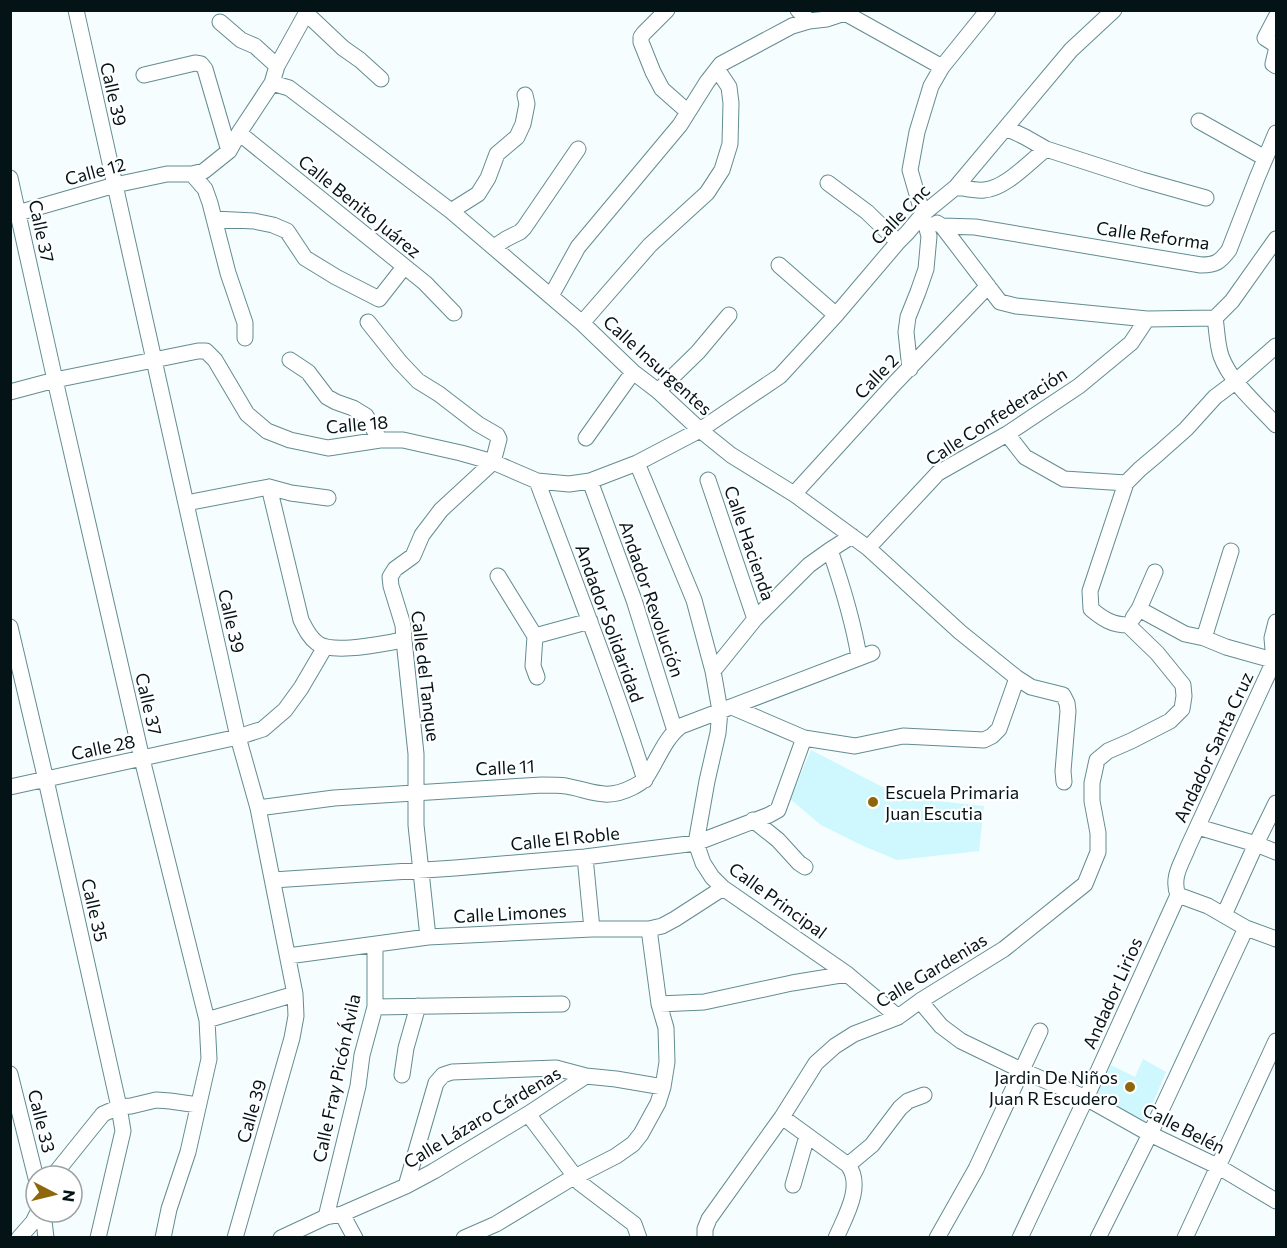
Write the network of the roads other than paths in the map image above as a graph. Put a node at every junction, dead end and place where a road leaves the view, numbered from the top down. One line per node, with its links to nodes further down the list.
1 (76, 10): 32 (street, Calle 39)
2 (667, 10): 20 (street)
3 (988, 10): 14 (street)
4 (1114, 10): 22 (street, Calle Cnc)
5 (308, 12): 12 (street); 17 (street)
6 (846, 12): 7 (street); 14 (street)
7 (803, 16): 15 (street)
8 (1276, 17): 10 (street)
9 (220, 22): 12 (street)
10 (1276, 45)
11 (1276, 51): 13 (street)
12 (277, 66): 18 (street)
13 (1276, 66)
14 (942, 67): 37 (street)
15 (717, 69): 20 (street); 53 (street)
16 (144, 75): 27 (street)
17 (381, 79)
18 (272, 83): 23 (street); 35 (street, Calle Insurgentes)
19 (525, 96): 35 (street)
20 (688, 112): 46 (street)
21 (1198, 121): 28 (street)
22 (1006, 128): 26 (street); 33 (street, Calle Cnc)
23 (239, 133): 27 (street); 44 (street, Calle Benito Juárez)
24 (1276, 133): 28 (street, Calle Reforma)
25 (579, 149): 42 (street)
26 (1046, 149): 33 (street); 34 (street)
27 (229, 151): 29 (street)
28 (1265, 158): 39 (street, Calle Reforma)
29 (192, 174): 32 (street, Calle 12); 38 (street)
30 (10, 178): 36 (street, Calle 37)
31 (828, 183): 41 (street)
32 (115, 184): 36 (street, Calle 12); 56 (street, Calle 39)
33 (956, 187): 37 (street, Calle Cnc)
34 (1206, 198)
35 (451, 211): 42 (street, Calle Insurgentes)
36 (14, 214): 60 (street, Calle 37)
37 (923, 214): 39 (street); 41 (street, Calle Cnc); 58 (street)
38 (214, 219): 44 (street); 54 (street)
39 (942, 226): 45 (street)
40 (1276, 238): 50 (street)
41 (898, 242): 49 (street, Calle Cnc)
42 (494, 248): 46 (street, Calle Insurgentes)
43 (779, 265): 49 (street)
44 (404, 267): 47 (street, Calle Benito Juárez)
45 (988, 286): 51 (street); 58 (street, Calle 2)
46 (551, 296): 53 (street, Calle Insurgentes)
47 (454, 313)
48 (729, 315): 63 (street)
49 (836, 315): 65 (street, Calle Cnc)
50 (1215, 318): 51 (street); 61 (street)
51 (1147, 319): 66 (street, Calle Confederación)
52 (368, 322): 69 (street)
53 (582, 322): 59 (street, Calle Insurgentes)
54 (245, 338)
55 (1276, 346): 61 (street)
56 (153, 360): 60 (street, Calle 18); 68 (street, Calle 18); 78 (street, Calle 39)
57 (290, 360): 68 (street)
58 (910, 369): 76 (street, Calle 2)
59 (633, 372): 63 (street, Calle Insurgentes); 67 (street)
60 (55, 380): 62 (street, Calle 18); 103 (street, Calle 37)
61 (1235, 382): 64 (street); 74 (street)
62 (10, 392)
63 (658, 392): 65 (street, Calle Insurgentes)
64 (1276, 425)
65 (700, 430): 70 (street, Calle 18); 76 (street, Calle Insurgentes)
66 (1007, 434): 74 (street); 80 (street, Calle Confederación)
67 (586, 438)
68 (380, 440): 69 (street, Calle 18)
69 (493, 462): 73 (street, Calle 18); 93 (street, Calle del Tanque)
70 (637, 463): 72 (street, Calle 18); 96 (street)
71 (708, 480): 86 (street, Calle Hacienda)
72 (590, 481): 73 (street, Calle 18); 100 (street, Andador Revolución)
73 (537, 482): 87 (street, Andador Solidaridad)
74 (1126, 483): 89 (street)
75 (269, 487): 77 (street); 78 (street); 94 (street)
76 (794, 494): 79 (street, Calle Insurgentes)
77 (328, 498)
78 (186, 503): 101 (street, Calle 39)
79 (852, 536): 80 (street, Calle Insurgentes); 81 (street)
80 (868, 548): 98 (street, Calle Insurgentes)
81 (830, 550): 86 (street); 99 (street)
82 (1231, 552): 92 (street)
83 (1155, 572): 85 (street)
84 (498, 576): 91 (street)
85 (1139, 609): 89 (street); 92 (street)
86 (755, 619): 96 (street)
87 (590, 621): 91 (street); 105 (street, Andador Solidaridad)
88 (1276, 622): 95 (street, Andador Santa Cruz)
89 (1128, 625): 132 (street, Calle Gardenias)
90 (10, 627): 104 (street, Calle 35)
91 (535, 636): 97 (street)
92 (1204, 638): 95 (street)
93 (404, 640): 94 (street); 108 (street, Calle del Tanque)
94 (325, 647): 101 (street, Calle 28)
95 (1275, 661): 112 (street, Andador Santa Cruz)
96 (713, 671): 99 (street)
97 (537, 677)
98 (1017, 678): 102 (street); 106 (street, Calle Insurgentes)
99 (726, 709): 100 (street); 102 (street); 113 (street)
100 (675, 731): 105 (street)
101 (238, 737): 103 (street, Calle 28); 110 (street, Calle 39)
102 (804, 738): 111 (street, Calle El Roble)
103 (142, 759): 104 (street, Calle 28); 138 (street, Calle 37)
104 (46, 780): 107 (street, Calle 28); 149 (street, Calle 35)
105 (645, 780): 108 (street, Calle 11)
106 (1064, 782)
107 (10, 787)
108 (417, 792): 110 (street, Calle 11); 118 (street, Calle del Tanque)
109 (1276, 803): 114 (street)
110 (258, 808): 119 (street, Calle 39)
111 (753, 820): 113 (street, Calle El Roble); 117 (street)
112 (1198, 827): 114 (street); 121 (street, Andador Santa Cruz)
113 (696, 843): 116 (street, Calle El Roble); 120 (street, Calle Principal)
114 (1256, 844): 115 (street); 122 (street)
115 (1276, 852)
116 (585, 857): 118 (street, Calle El Roble); 124 (street)
117 (805, 867)
118 (422, 870): 119 (street, Calle El Roble); 126 (street, Calle del Tanque)
119 (273, 880): 129 (street, Calle 39)
120 (723, 888): 125 (street, Calle Limones); 130 (street, Calle Principal)
121 (1177, 890): 122 (street); 147 (street, Andador Lirios)
122 (1224, 915): 123 (street)
123 (1246, 928): 127 (street); 152 (street)
124 (592, 929): 125 (street, Calle Limones); 126 (street, Calle Limones)
125 (649, 930): 134 (street)
126 (428, 937): 128 (street, Calle Limones)
127 (1276, 939)
128 (375, 945): 129 (street, Calle Limones); 136 (street, Calle Fray Picón Ávila)
129 (288, 956): 131 (street, Calle 39)
130 (847, 974): 134 (street); 137 (street, Calle Principal)
131 (295, 994): 138 (street); 168 (street, Calle 39)
132 (920, 1001): 137 (street, Calle Gardenias); 141 (street, Calle Belén)
133 (562, 1004): 135 (street)
134 (659, 1004): 145 (street)
135 (418, 1006): 136 (street); 143 (street)
136 (375, 1007): 163 (street, Calle Fray Picón Ávila)
137 (898, 1017): 151 (street, Calle Gardenias)
138 (207, 1020): 148 (street, Calle 37)
139 (1040, 1031): 141 (street)
140 (1276, 1041): 157 (street)
141 (1021, 1070): 147 (street, Calle Belén); 175 (street)
142 (10, 1074): 154 (street, Calle 33)
143 (402, 1075)
144 (586, 1076): 145 (street, Calle Lázaro Cárdenas); 150 (street, Calle Lázaro Cárdenas); 160 (street)
145 (663, 1087): 158 (street)
146 (924, 1095): 156 (street)
147 (1086, 1098): 152 (street, Calle Belén); 176 (street, Andador Lirios)
148 (198, 1105): 149 (street); 167 (street, Calle 37)
149 (119, 1107): 155 (street); 166 (street, Calle 35)
150 (528, 1114): 158 (street); 160 (street, Calle Lázaro Cárdenas)
151 (782, 1117): 153 (street); 173 (street, Calle Gardenias)
152 (1150, 1134): 157 (street, Calle Belén); 177 (street)
153 (807, 1136): 156 (street); 159 (street)
154 (32, 1164)
155 (61, 1164)
156 (848, 1165): 174 (street)
157 (1219, 1167): 161 (street, Calle Belén); 178 (street)
158 (577, 1177): 171 (street); 172 (street)
159 (793, 1185)
160 (406, 1186): 162 (street, Calle Lázaro Cárdenas)
161 (1276, 1201)
162 (342, 1214): 163 (street, Calle Lázaro Cárdenas); 170 (street)
163 (326, 1217): 169 (street, Calle Lázaro Cárdenas)
164 (31, 1224): 165 (street)
165 (19, 1238)
166 (98, 1238)
167 (163, 1238)
168 (235, 1238)
169 (280, 1238)
170 (355, 1238)
171 (464, 1238)
172 (639, 1238)
173 (705, 1238)
174 (836, 1238)
175 (937, 1238)
176 (1020, 1238)
177 (1098, 1238)
178 (1185, 1238)

